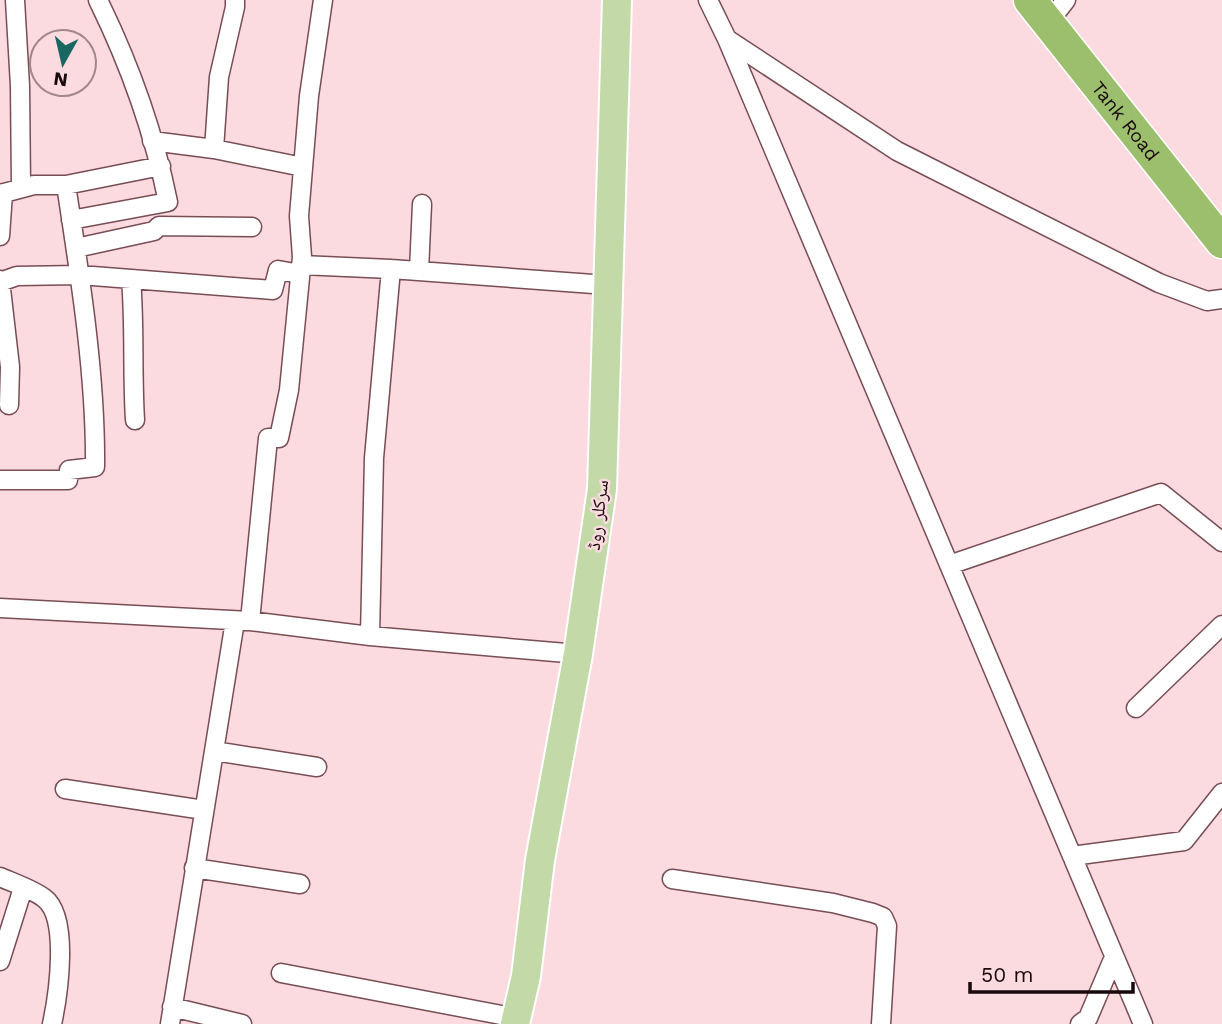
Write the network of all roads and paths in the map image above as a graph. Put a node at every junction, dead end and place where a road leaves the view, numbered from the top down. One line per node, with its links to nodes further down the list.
1 (15, 0): 8 (street)
2 (98, 0): 10 (street)
3 (235, 0): 11 (street)
4 (323, 0): 13 (street)
5 (617, 0): 29 (main road, سرکلر روڈ)
6 (708, 0): 9 (street)
7 (1048, 8): 21 (highway, Tank Road)
8 (9, 26): 15 (street)
9 (727, 39): 30 (street); 35 (street)
10 (152, 141): 11 (street); 12 (street)
11 (214, 149): 13 (street)
12 (161, 166): 14 (street); 18 (street)
13 (303, 167): 24 (street)
14 (66, 185): 15 (street); 18 (street)
15 (21, 187): 16 (street)
16 (1, 193): 20 (street)
17 (422, 204): 25 (street)
18 (71, 220): 22 (street)
19 (252, 227): 22 (street)
20 (0, 236)
21 (1222, 242)
22 (76, 248): 26 (street)
23 (391, 269): 24 (street); 25 (street); 39 (street)
24 (300, 270): 27 (street); 37 (street)
25 (419, 271): 29 (street)
26 (80, 275): 27 (street); 28 (street); 33 (street)
27 (131, 279): 32 (street)
28 (0, 281): 31 (street)
29 (607, 285): 40 (main road, سرکلر روڈ)
30 (1222, 299)
31 (9, 405)
32 (135, 420)
33 (0, 480)
34 (1222, 542): 35 (street)
35 (949, 565): 47 (street)
36 (0, 608): 37 (street)
37 (242, 621): 39 (street); 42 (street)
38 (1222, 625): 41 (street)
39 (370, 636): 40 (street)
40 (578, 654): 57 (main road, سرکلر روڈ)
41 (1136, 708)
42 (214, 751): 43 (street); 46 (street)
43 (317, 767)
44 (65, 789): 46 (street)
45 (1222, 793): 47 (street)
46 (204, 810): 48 (street)
47 (1072, 856): 53 (street)
48 (194, 868): 51 (street); 56 (street)
49 (0, 877): 52 (street)
50 (672, 879): 60 (street)
51 (300, 884)
52 (23, 888): 54 (street); 58 (street)
53 (1114, 957): 61 (street); 62 (street)
54 (0, 961)
55 (281, 973): 57 (street)
56 (171, 1015): 59 (street)
57 (516, 1021)
58 (52, 1024)
59 (242, 1024)
60 (881, 1024)
61 (1080, 1024)
62 (1143, 1024)

